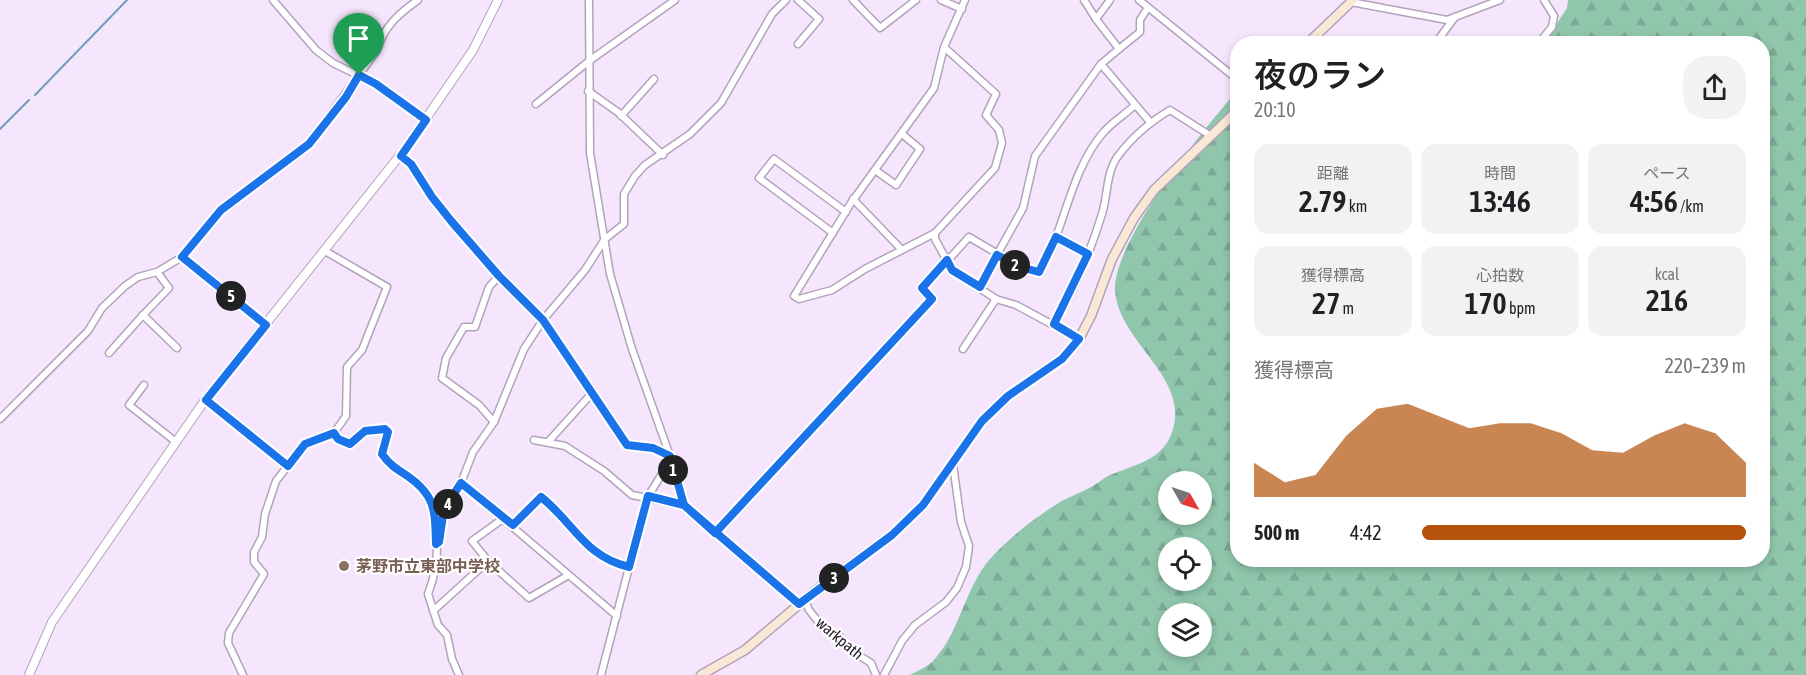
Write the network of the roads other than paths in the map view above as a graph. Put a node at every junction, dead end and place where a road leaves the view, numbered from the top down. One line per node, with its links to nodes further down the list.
1 (273, 0): 32 (street)
2 (418, 0): 32 (street)
3 (498, 0): 39 (street)
4 (589, 0): 29 (street)
5 (675, 0): 29 (street)
6 (786, 0): 43 (street)
7 (798, 0): 26 (street)
8 (853, 0): 16 (street)
9 (941, 0): 19 (street)
10 (964, 0): 19 (street)
11 (1084, 0): 22 (street)
12 (1110, 0): 22 (street)
13 (1139, 0): 20 (street)
14 (1500, 0): 18 (street)
15 (1544, 0): 25 (street)
16 (911, 1)
17 (1352, 1): 21 (street); 23 (main road)
18 (1491, 2): 21 (street)
19 (962, 9): 27 (street)
20 (1147, 9): 28 (street); 31 (street)
21 (1455, 16): 24 (street)
22 (1096, 19): 28 (street)
23 (1315, 36)
24 (1441, 36)
25 (1546, 36)
26 (798, 44)
27 (944, 47): 41 (street); 49 (street)
28 (1119, 49): 30 (street)
29 (589, 61): 34 (street); 35 (street)
30 (1101, 64): 36 (street); 55 (street)
31 (1230, 74)
32 (359, 75): 39 (street); 56 (street)
33 (654, 79): 37 (street)
34 (588, 91): 37 (street); 51 (street)
35 (536, 104)
36 (1134, 106): 40 (street); 50 (street)
37 (621, 116): 43 (street)
38 (1230, 118): 42 (main road)
39 (426, 120): 44 (street)
40 (1150, 122): 42 (street); 54 (street)
41 (902, 134): 45 (street); 45 (street)
42 (1211, 136): 66 (main road)
43 (663, 155): 51 (street)
44 (401, 156): 53 (street); 59 (street)
45 (875, 170): 46 (street)
46 (854, 199): 47 (street); 52 (street)
47 (846, 212): 48 (street); 48 (street)
48 (832, 233): 52 (street)
49 (935, 233): 52 (street); 57 (street)
50 (1056, 237): 54 (street); 55 (street)
51 (605, 238): 63 (street); 79 (street)
52 (902, 249)
53 (325, 251): 65 (street); 75 (street)
54 (1088, 254): 64 (street)
55 (997, 255): 57 (street); 60 (street)
56 (182, 257): 58 (street); 65 (street)
57 (947, 260): 60 (street); 87 (street)
58 (157, 272): 62 (street); 73 (street)
59 (499, 276): 63 (street); 74 (street)
60 (980, 287): 61 (street)
61 (996, 299): 64 (street); 68 (street)
62 (143, 315): 67 (street); 69 (street)
63 (543, 320): 71 (street); 74 (street)
64 (1054, 324): 66 (street)
65 (266, 325): 72 (street)
66 (1079, 339): 80 (main road)
67 (177, 348)
68 (963, 349)
69 (109, 353)
70 (144, 385): 77 (street)
71 (593, 392): 78 (street); 79 (street)
72 (206, 400): 77 (street); 81 (street)
73 (0, 419)
74 (494, 422): 82 (street)
75 (334, 433): 81 (street); 88 (street)
76 (534, 441): 78 (street)
77 (176, 442): 95 (street)
78 (548, 442): 83 (street)
79 (670, 458): 83 (street); 84 (street)
80 (953, 465): 92 (main road); 101 (street)
81 (288, 466): 96 (street)
82 (461, 483): 85 (street); 88 (street)
83 (648, 496): 84 (street); 90 (street)
84 (684, 505): 87 (street, warkpath)
85 (504, 519): 86 (street); 89 (street)
86 (513, 525): 90 (street); 91 (street)
87 (715, 533): 92 (street, warkpath)
88 (436, 544): 93 (street)
89 (488, 561): 91 (street); 93 (street)
90 (629, 567): 94 (street)
91 (567, 576): 94 (street)
92 (802, 602): 99 (main road); 100 (street, warkpath)
93 (433, 610): 97 (street)
94 (617, 616): 98 (street)
95 (29, 675)
96 (243, 675)
97 (459, 675)
98 (601, 675)
99 (701, 675)
100 (876, 675)
101 (884, 675)

